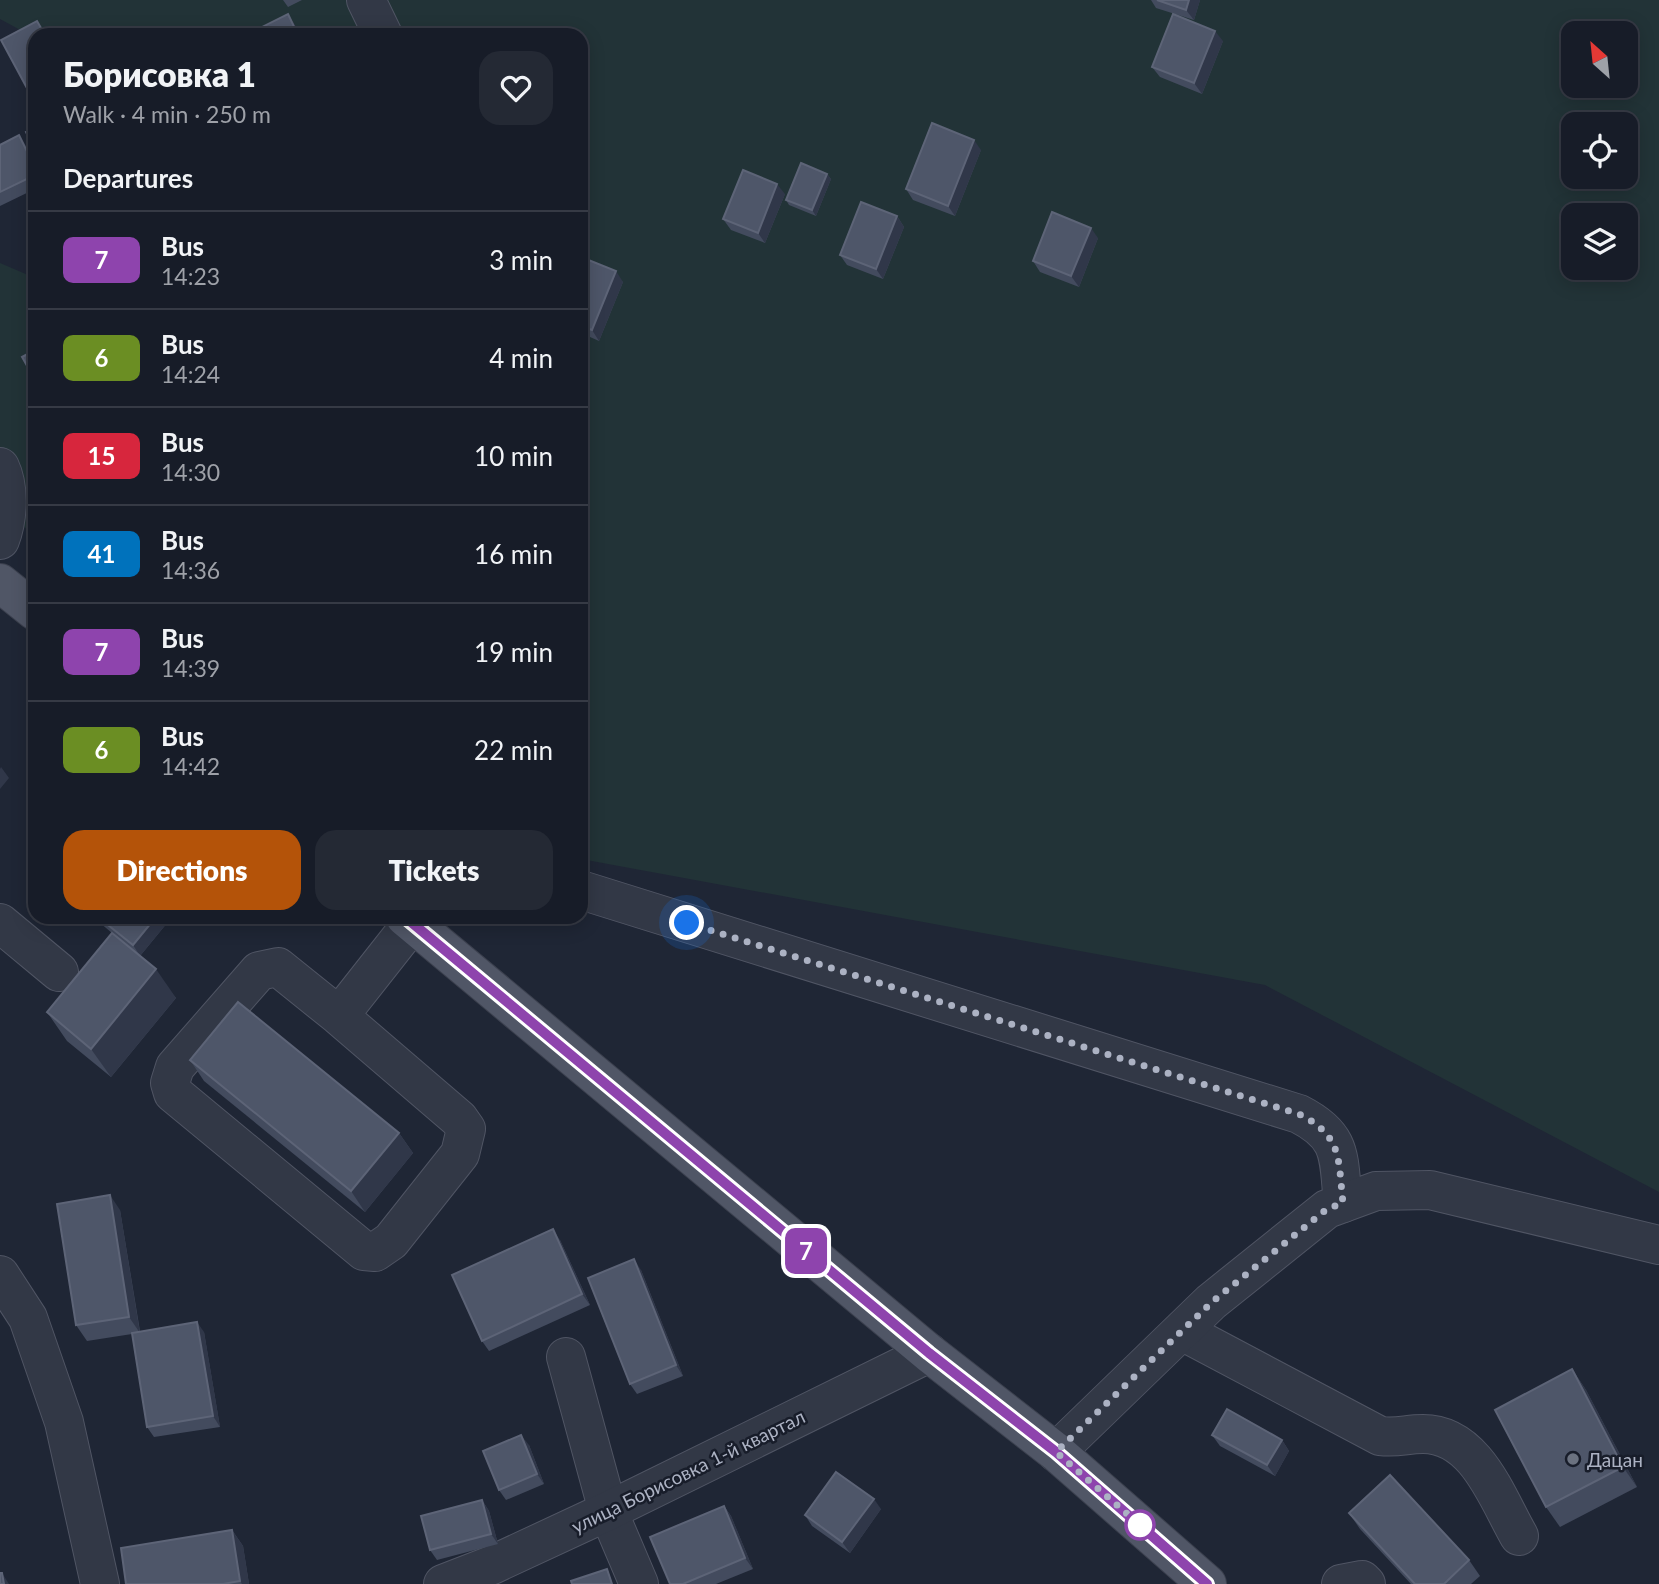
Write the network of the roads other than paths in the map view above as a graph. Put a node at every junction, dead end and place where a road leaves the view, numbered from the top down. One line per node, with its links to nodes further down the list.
1 (366, 0): 2 (street)
2 (380, 28)
3 (0, 467): 4 (street)
4 (0, 540)
5 (0, 583): 6 (main road)
6 (28, 605)
7 (588, 892): 13 (street)
8 (0, 923): 11 (street)
9 (407, 924): 12 (street)
10 (417, 924): 17 (main road)
11 (59, 972)
12 (339, 1016): 12 (street)
13 (1343, 1203): 14 (street); 16 (street)
14 (1659, 1245)
15 (0, 1275): 22 (street)
16 (1182, 1331): 19 (street); 21 (street)
17 (929, 1353): 19 (main road); 20 (street, улица Борисовка 1-й квартал)
18 (566, 1357): 20 (street)
19 (1056, 1452): 25 (main road)
20 (608, 1511): 23 (street, улица Борисовка 1-й квартал); 24 (street)
21 (1519, 1536)
22 (100, 1584)
23 (443, 1584)
24 (639, 1584)
25 (1207, 1584)
26 (1342, 1584): 27 (street)
27 (1366, 1584)

